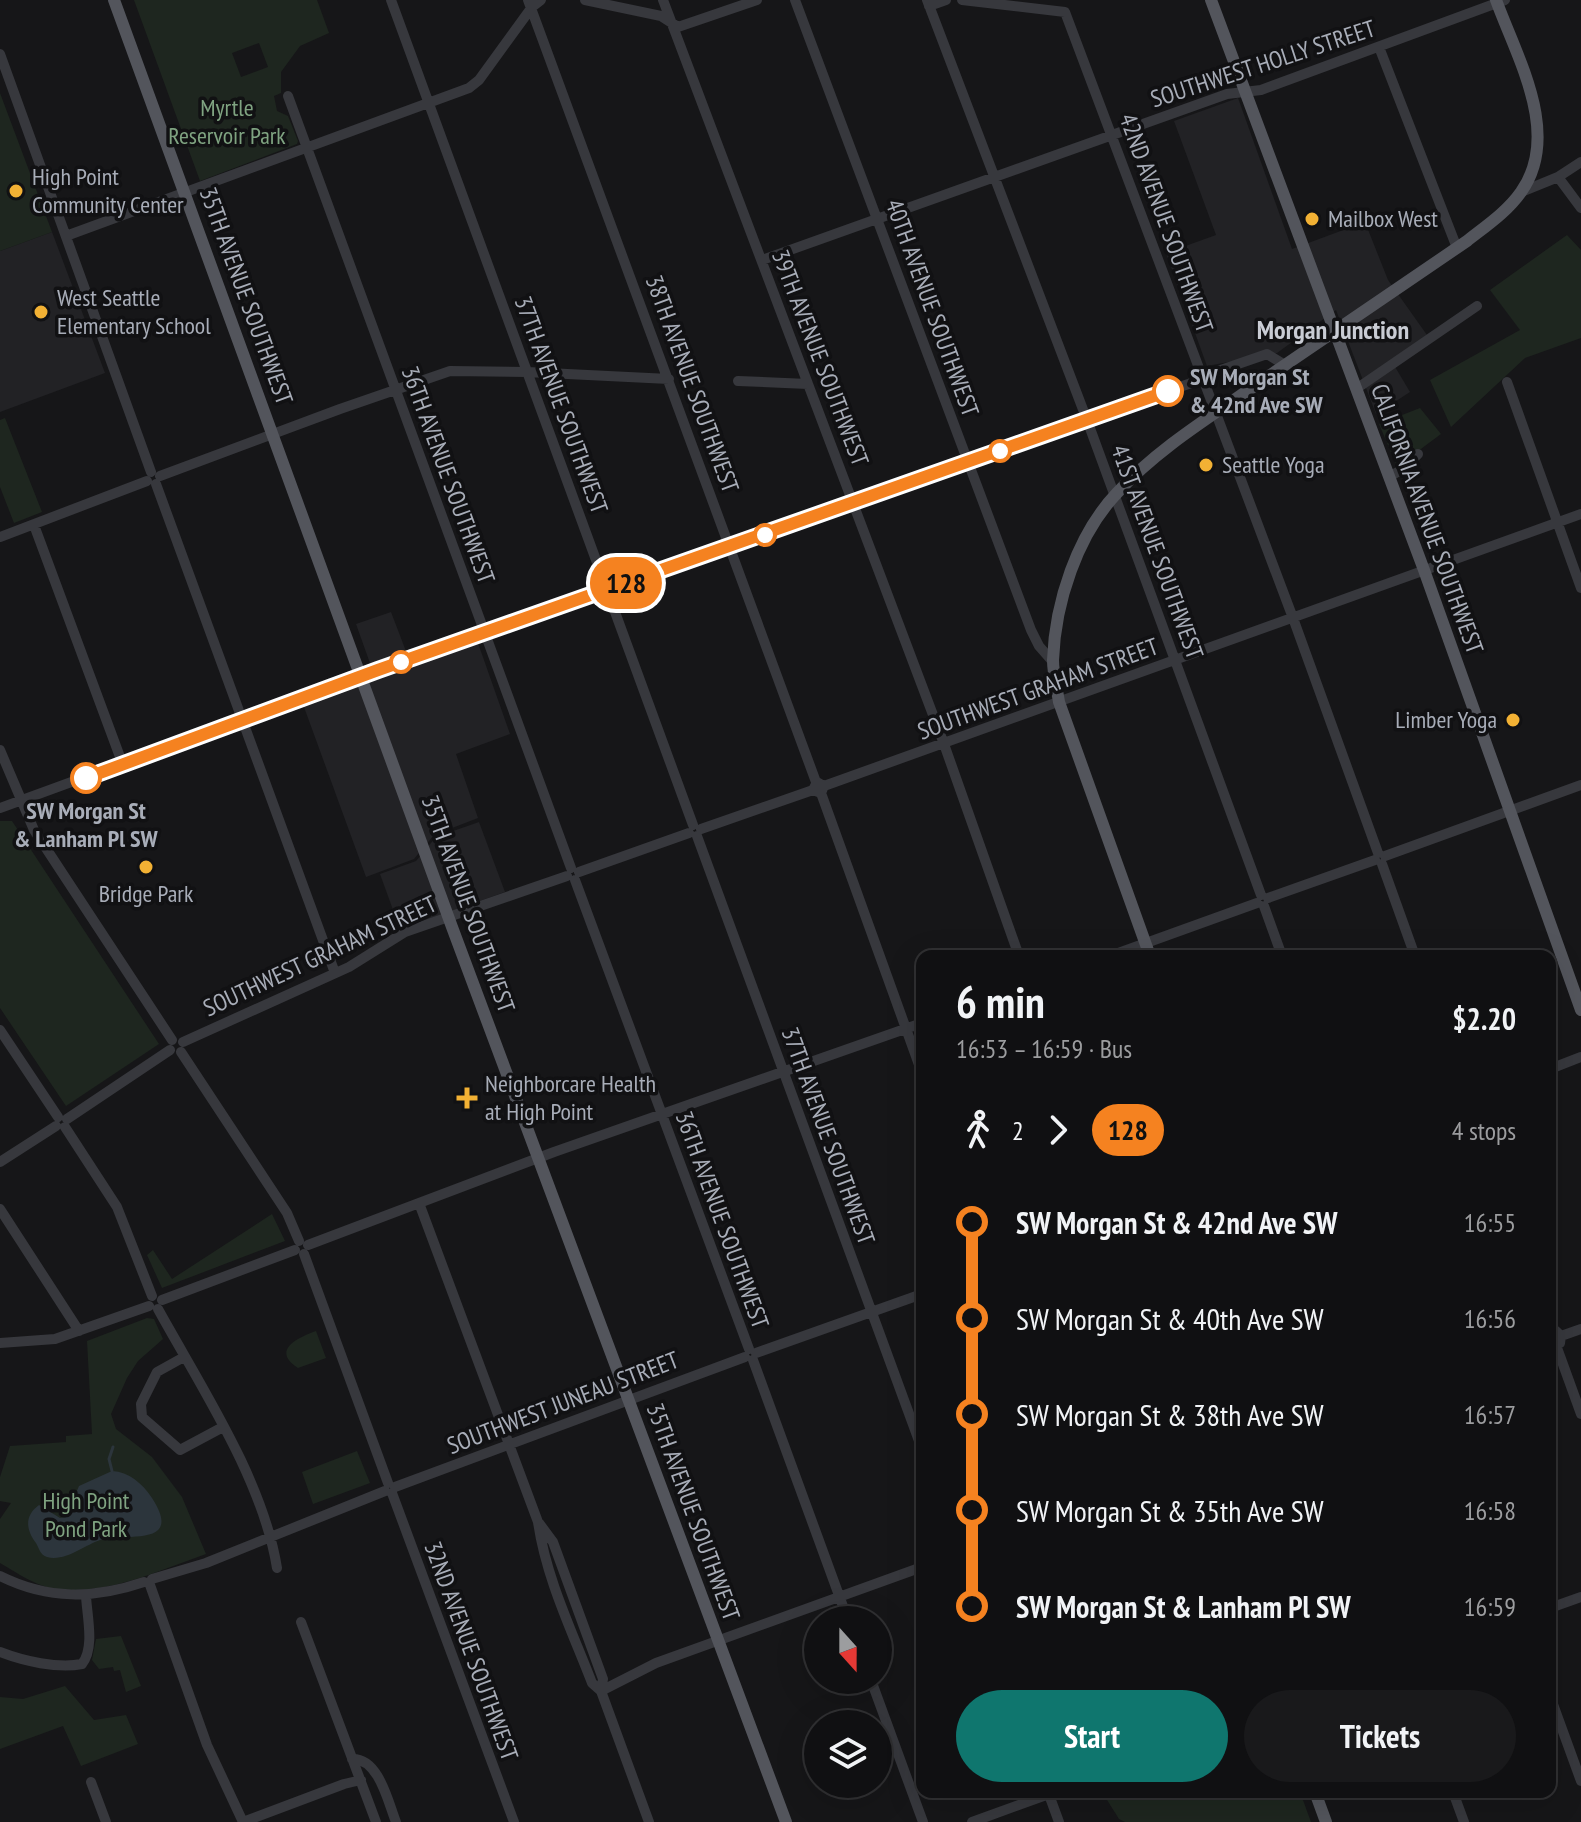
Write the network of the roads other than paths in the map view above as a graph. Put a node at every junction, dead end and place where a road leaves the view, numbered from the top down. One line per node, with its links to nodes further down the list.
1 (114, 0): 25 (main road, 35TH AVENUE SOUTHWEST)
2 (391, 0): 19 (street, 37TH AVENUE SOUTHWEST)
3 (585, 0): 14 (street)
4 (663, 0): 14 (street, 39TH AVENUE SOUTHWEST)
5 (757, 0): 14 (street)
6 (795, 0): 28 (street, 40TH AVENUE SOUTHWEST)
7 (946, 0): 12 (street)
8 (962, 0): 13 (street)
9 (1211, 0): 17 (main road, CALIFORNIA AVENUE SOUTHWEST)
10 (1499, 1): 15 (street, SOUTHWEST HOLLY STREET); 26 (main road)
11 (534, 2): 19 (street); 36 (street, 38TH AVENUE SOUTHWEST)
12 (928, 3): 23 (street, 41ST AVENUE SOUTHWEST)
13 (1025, 3): 20 (street, 42ND AVENUE SOUTHWEST)
14 (672, 24): 31 (street, 39TH AVENUE SOUTHWEST)
15 (1379, 47): 17 (street, SOUTHWEST HOLLY STREET); 30 (street)
16 (0, 54): 29 (street)
17 (1244, 92): 20 (street, SOUTHWEST HOLLY STREET); 33 (main road, CALIFORNIA AVENUE SOUTHWEST)
18 (288, 96): 21 (street, 36TH AVENUE SOUTHWEST)
19 (428, 103): 21 (street); 35 (street, 37TH AVENUE SOUTHWEST)
20 (1112, 135): 23 (street, SOUTHWEST HOLLY STREET); 37 (street, 42ND AVENUE SOUTHWEST)
21 (307, 147): 25 (street); 41 (street, 36TH AVENUE SOUTHWEST)
22 (1581, 162): 24 (street)
23 (995, 177): 28 (street, SOUTHWEST HOLLY STREET); 44 (street, 41ST AVENUE SOUTHWEST)
24 (1558, 177): 26 (street); 27 (street)
25 (185, 192): 29 (street); 45 (main road, 35TH AVENUE SOUTHWEST)
26 (1521, 192): 30 (main road)
27 (1581, 208)
28 (878, 219): 31 (street, SOUTHWEST HOLLY STREET); 47 (street, 40TH AVENUE SOUTHWEST)
29 (66, 236): 49 (street)
30 (1457, 248): 33 (main road)
31 (762, 260): 40 (street, 39TH AVENUE SOUTHWEST)
32 (1477, 306): 42 (street)
33 (1334, 331): 34 (main road); 42 (main road, CALIFORNIA AVENUE SOUTHWEST)
34 (1285, 365): 37 (street); 43 (main road)
35 (527, 372): 36 (street); 41 (street); 59 (street, 37TH AVENUE SOUTHWEST)
36 (669, 379): 56 (street, 38TH AVENUE SOUTHWEST)
37 (1203, 379): 43 (street, 42ND AVENUE SOUTHWEST); 44 (street)
38 (738, 381): 40 (street)
39 (1507, 382): 53 (street)
40 (808, 384): 51 (street, 39TH AVENUE SOUTHWEST)
41 (396, 389): 45 (street); 63 (street, 36TH AVENUE SOUTHWEST)
42 (1356, 389): 48 (main road, CALIFORNIA AVENUE SOUTHWEST)
43 (1216, 413): 50 (main road); 60 (street, 42ND AVENUE SOUTHWEST)
44 (1087, 420): 47 (street); 50 (street, 41ST AVENUE SOUTHWEST)
45 (273, 433): 49 (street); 66 (main road, 35TH AVENUE SOUTHWEST)
46 (1418, 454): 48 (street)
47 (967, 463): 51 (street); 61 (street, 40TH AVENUE SOUTHWEST)
48 (1389, 477): 57 (main road, CALIFORNIA AVENUE SOUTHWEST)
49 (154, 478): 54 (street); 68 (street)
50 (1114, 495): 62 (main road); 64 (street, 41ST AVENUE SOUTHWEST)
51 (854, 504): 56 (street); 69 (street, 39TH AVENUE SOUTHWEST)
52 (1581, 514): 53 (street, SOUTHWEST GRAHAM STREET)
53 (1558, 523): 57 (street, SOUTHWEST GRAHAM STREET); 58 (street)
54 (34, 525): 55 (street); 71 (street)
55 (0, 537)
56 (731, 548): 59 (street); 73 (street, 38TH AVENUE SOUTHWEST)
57 (1424, 570): 60 (street, SOUTHWEST GRAHAM STREET); 76 (main road, CALIFORNIA AVENUE SOUTHWEST)
58 (1581, 588)
59 (608, 590): 63 (street); 77 (street, 37TH AVENUE SOUTHWEST)
60 (1293, 618): 64 (street, SOUTHWEST GRAHAM STREET); 78 (street, 42ND AVENUE SOUTHWEST)
61 (1031, 630): 62 (street); 65 (street, 40TH AVENUE SOUTHWEST)
62 (1056, 632): 65 (main road)
63 (484, 633): 66 (street); 79 (street, 36TH AVENUE SOUTHWEST)
64 (1176, 660): 67 (street, SOUTHWEST GRAHAM STREET); 80 (street, 41ST AVENUE SOUTHWEST)
65 (1053, 662): 67 (main road)
66 (362, 676): 68 (street); 81 (main road, 35TH AVENUE SOUTHWEST)
67 (1059, 702): 69 (street, SOUTHWEST GRAHAM STREET); 83 (main road)
68 (242, 720): 71 (street); 86 (street)
69 (944, 744): 73 (street, SOUTHWEST GRAHAM STREET); 82 (street, 39TH AVENUE SOUTHWEST)
70 (0, 750): 74 (street, 32ND AVENUE SOUTHWEST)
71 (123, 765): 74 (street)
72 (1581, 785): 76 (street)
73 (818, 788): 77 (street, SOUTHWEST GRAHAM STREET); 89 (street, 38TH AVENUE SOUTHWEST)
74 (21, 801): 75 (street); 91 (street, 32ND AVENUE SOUTHWEST)
75 (0, 806)
76 (1509, 811): 78 (street); 87 (main road, CALIFORNIA AVENUE SOUTHWEST)
77 (695, 831): 79 (street, SOUTHWEST GRAHAM STREET); 95 (street, 37TH AVENUE SOUTHWEST)
78 (1380, 858): 80 (street); 85 (street, 42ND AVENUE SOUTHWEST)
79 (573, 874): 81 (street, SOUTHWEST GRAHAM STREET); 96 (street, 36TH AVENUE SOUTHWEST)
80 (1263, 900): 83 (street); 84 (street, 41ST AVENUE SOUTHWEST)
81 (449, 916): 86 (street, SOUTHWEST GRAHAM STREET); 98 (main road, 35TH AVENUE SOUTHWEST)
82 (1017, 950)
83 (1148, 950)
84 (1280, 950)
85 (1413, 950)
86 (335, 973): 91 (street, SOUTHWEST GRAHAM STREET)
87 (1581, 1010)
88 (916, 1025): 89 (street)
89 (906, 1029): 92 (street, 38TH AVENUE SOUTHWEST); 95 (street)
90 (0, 1030): 97 (street)
91 (176, 1046): 97 (street, SOUTHWEST GRAHAM STREET); 102 (street, 32ND AVENUE SOUTHWEST)
92 (916, 1056)
93 (1581, 1057): 94 (street)
94 (1556, 1067)
95 (783, 1071): 96 (street); 105 (street, 37TH AVENUE SOUTHWEST)
96 (662, 1114): 98 (street); 111 (street, 36TH AVENUE SOUTHWEST)
97 (61, 1122): 99 (street, SOUTHWEST GRAHAM STREET); 104 (street)
98 (539, 1158): 100 (street); 113 (main road, 35TH AVENUE SOUTHWEST)
99 (0, 1162)
100 (419, 1203): 102 (street); 117 (street)
101 (0, 1209): 107 (street)
102 (301, 1248): 104 (street); 118 (street, 32ND AVENUE SOUTHWEST)
103 (916, 1296): 105 (street, SOUTHWEST JUNEAU STREET)
104 (155, 1303): 107 (street); 112 (street)
105 (872, 1312): 111 (street, SOUTHWEST JUNEAU STREET); 116 (street, 37TH AVENUE SOUTHWEST)
106 (1581, 1329): 108 (street)
107 (79, 1331): 109 (street)
108 (1556, 1335)
109 (0, 1343)
110 (1556, 1344): 114 (street)
111 (751, 1355): 113 (street, SOUTHWEST JUNEAU STREET); 125 (street, 36TH AVENUE SOUTHWEST)
112 (184, 1357): 115 (street); 115 (street)
113 (628, 1400): 117 (street, SOUTHWEST JUNEAU STREET); 130 (main road, 35TH AVENUE SOUTHWEST)
114 (1581, 1414)
115 (223, 1427): 119 (street)
116 (916, 1433)
117 (509, 1445): 118 (street, SOUTHWEST JUNEAU STREET); 132 (street)
118 (390, 1489): 119 (street, SOUTHWEST JUNEAU STREET); 147 (street, 32ND AVENUE SOUTHWEST)
119 (269, 1537): 120 (street); 123 (street, SOUTHWEST JUNEAU STREET)
120 (277, 1568)
121 (916, 1569): 125 (street)
122 (0, 1576): 124 (street, SOUTHWEST JUNEAU STREET)
123 (149, 1582): 124 (street, SOUTHWEST JUNEAU STREET); 144 (street)
124 (86, 1596): 131 (street)
125 (840, 1597): 127 (street, 36TH AVENUE SOUTHWEST); 130 (street)
126 (1581, 1597): 128 (street)
127 (843, 1606)
128 (1556, 1606)
129 (301, 1622): 135 (street)
130 (717, 1640): 132 (street); 149 (main road, 35TH AVENUE SOUTHWEST)
131 (0, 1652)
132 (601, 1691): 148 (street)
133 (876, 1694): 150 (street)
134 (1556, 1712): 137 (street)
135 (352, 1759): 136 (street); 146 (street)
136 (361, 1780): 144 (street); 145 (street)
137 (1581, 1781)
138 (91, 1782): 143 (street)
139 (1035, 1798): 151 (street)
140 (1050, 1798): 152 (street)
141 (1317, 1798): 153 (main road)
142 (1455, 1798): 154 (street)
143 (106, 1822)
144 (243, 1822)
145 (376, 1822)
146 (396, 1822)
147 (514, 1822)
148 (649, 1822)
149 (786, 1822)
150 (923, 1822)
151 (972, 1822)
152 (1059, 1822)
153 (1326, 1822)
154 (1464, 1822)

